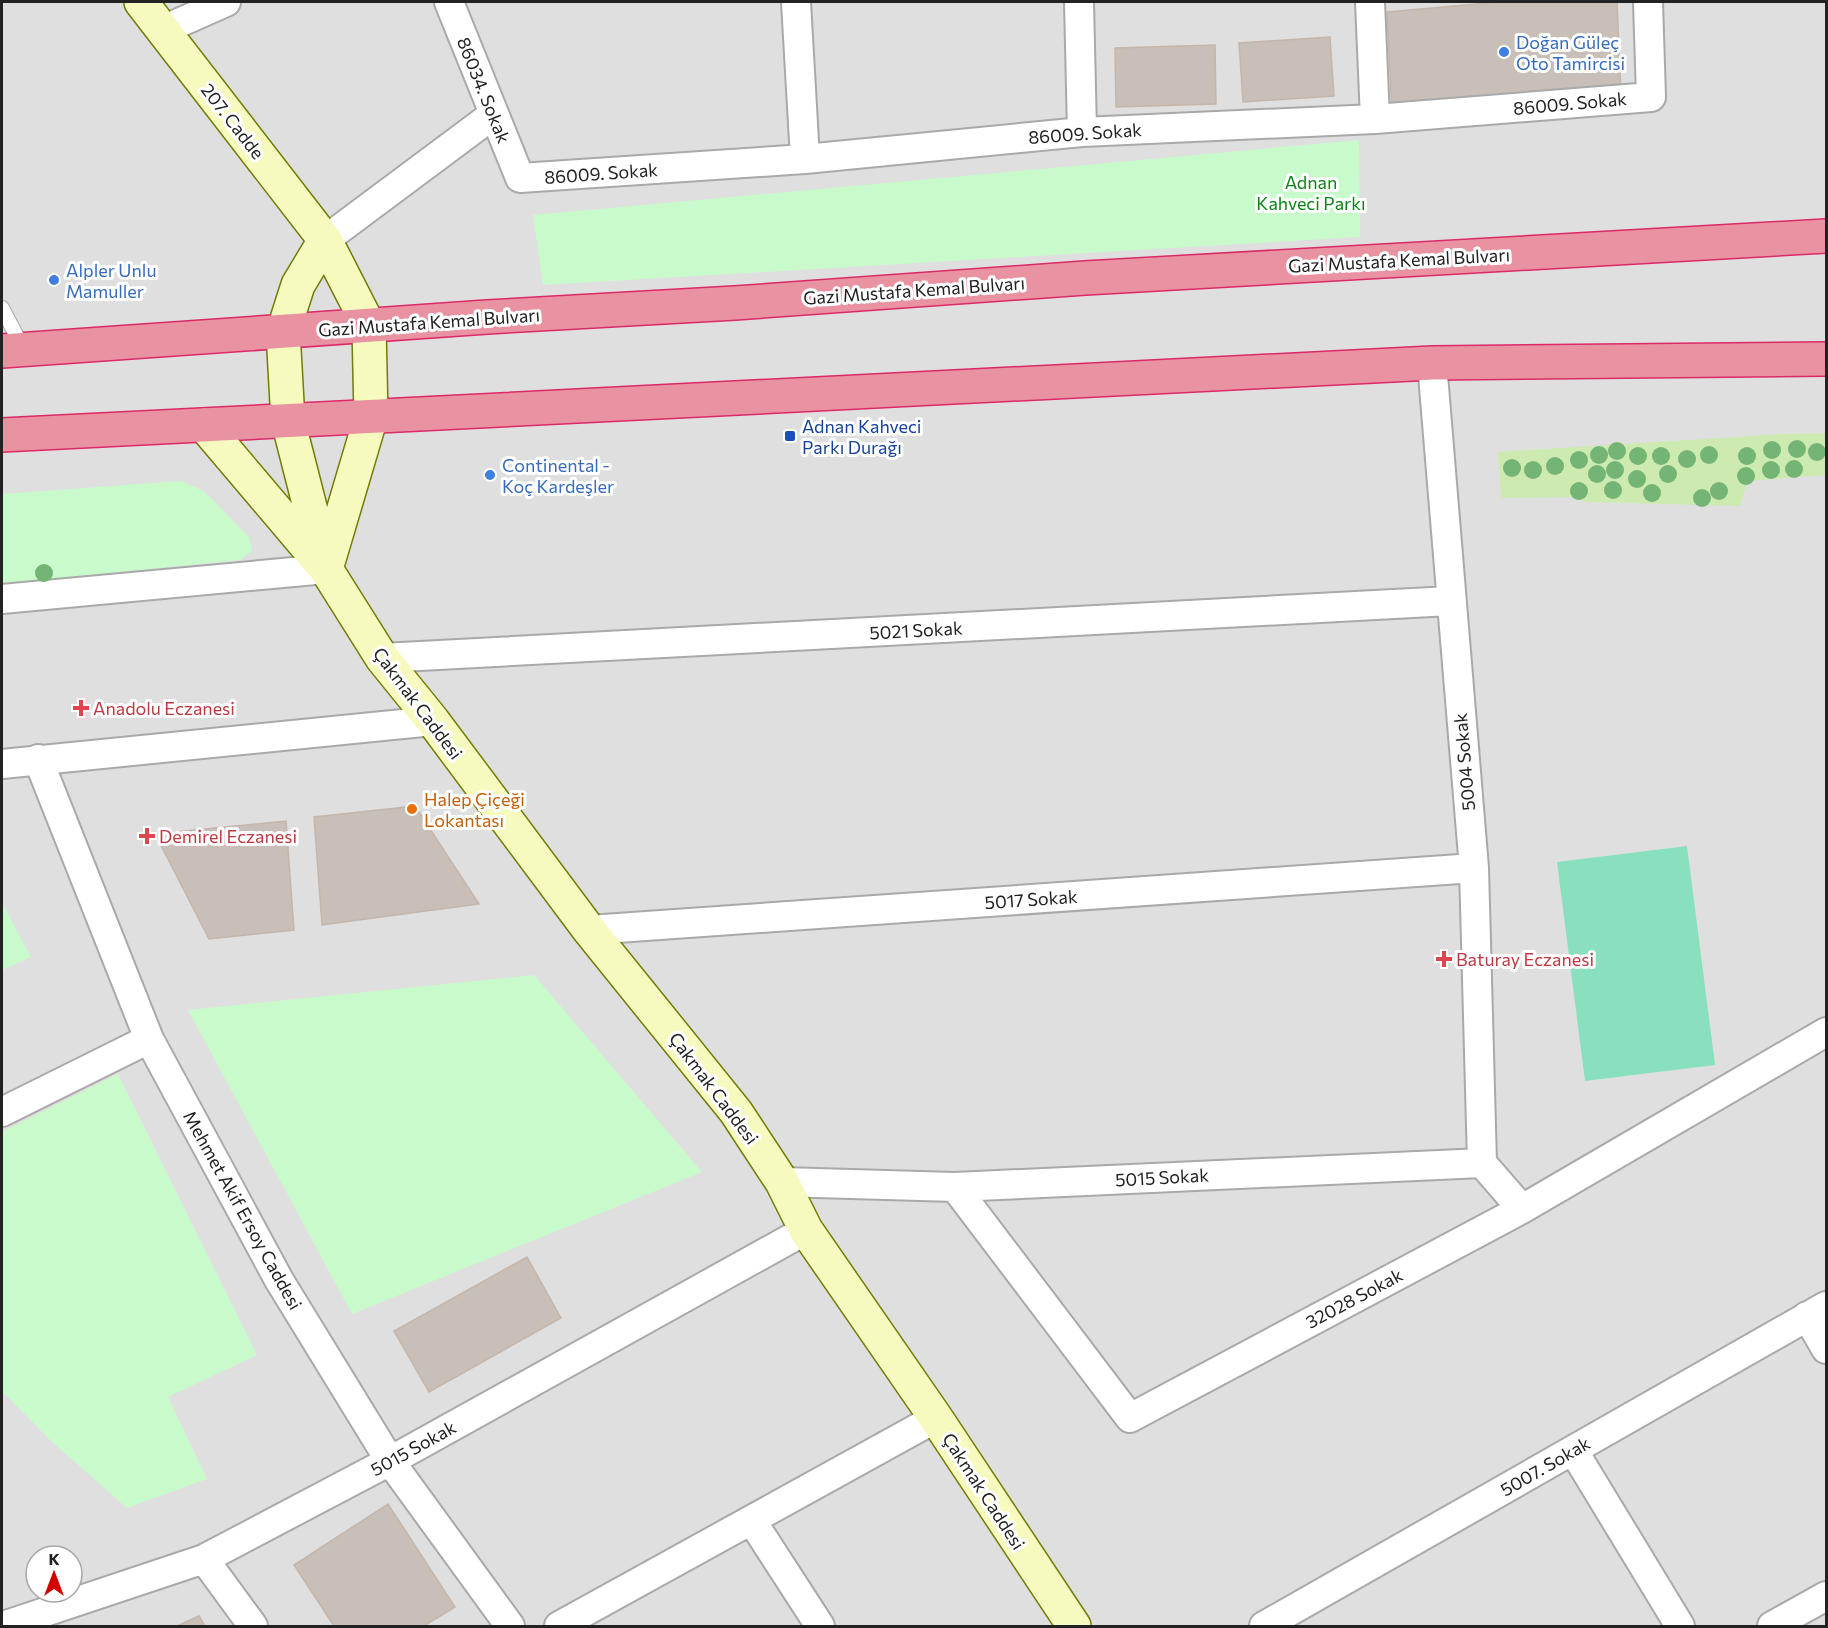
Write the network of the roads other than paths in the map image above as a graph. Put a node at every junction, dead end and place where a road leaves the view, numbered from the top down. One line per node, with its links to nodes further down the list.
1 (141, 2): 8 (street, 207. Cadde)
2 (226, 2): 8 (street)
3 (449, 2): 9 (street, 86034. Sokak)
4 (796, 2): 12 (street)
5 (1080, 2): 11 (street)
6 (1370, 2): 10 (street)
7 (1648, 2): 10 (street, 86009. Sokak)
8 (163, 30): 15 (street, 207. Cadde)
9 (494, 114): 13 (street, 86034. Sokak); 15 (street)
10 (1375, 119): 11 (street, 86009. Sokak)
11 (1082, 132): 12 (street, 86009. Sokak)
12 (805, 159): 13 (street, 86009. Sokak)
13 (520, 178)
14 (1827, 236): 17 (highway, Gazi Mustafa Kemal Bulvarı)
15 (324, 240): 17 (street, 207. Cadde); 18 (street)
16 (2, 308): 19 (lane)
17 (369, 326): 18 (highway, Gazi Mustafa Kemal Bulvarı); 22 (street)
18 (283, 332): 19 (highway, Gazi Mustafa Kemal Bulvarı); 23 (street)
19 (13, 350)
20 (1827, 359): 21 (highway)
21 (1432, 363): 22 (highway); 28 (street, 5004 Sokak)
22 (371, 417): 23 (highway); 26 (street)
23 (288, 421): 24 (highway); 26 (street)
24 (204, 425): 25 (highway); 26 (street)
25 (2, 435)
26 (326, 569): 27 (street); 29 (street, Çakmak Caddesi)
27 (2, 599)
28 (1450, 601): 29 (street, 5021 Sokak); 33 (street, 5004 Sokak)
29 (382, 658): 30 (street, Çakmak Caddesi)
30 (433, 721): 31 (street); 34 (street, Çakmak Caddesi)
31 (38, 759): 32 (street); 36 (street, Mehmet Akif Ersoy Caddesi)
32 (2, 764)
33 (1474, 868): 34 (street, 5017 Sokak); 38 (street, 5004 Sokak)
34 (589, 930): 39 (street, Çakmak Caddesi)
35 (1827, 1032): 41 (street, 32028 Sokak)
36 (149, 1039): 37 (street); 47 (street, Mehmet Akif Ersoy Caddesi)
37 (2, 1112)
38 (1482, 1163): 40 (street, 5015 Sokak); 41 (street)
39 (782, 1182): 40 (street, 5015 Sokak); 42 (street, Çakmak Caddesi)
40 (955, 1187): 41 (street, 32028 Sokak)
41 (1521, 1209)
42 (806, 1230): 45 (street, Çakmak Caddesi); 47 (street, 5015 Sokak)
43 (1817, 1311): 44 (street); 46 (street, 5007. Sokak)
44 (1827, 1349)
45 (936, 1418): 48 (street); 56 (street, Çakmak Caddesi)
46 (1573, 1450): 57 (street, 5007. Sokak); 58 (street)
47 (390, 1461): 49 (street, 5015 Sokak); 53 (street, Mehmet Akif Ersoy Caddesi)
48 (752, 1521): 54 (street); 55 (street)
49 (204, 1559): 51 (street, 5015 Sokak); 52 (street)
50 (1827, 1596): 59 (street)
51 (3, 1626)
52 (253, 1626)
53 (510, 1626)
54 (559, 1626)
55 (820, 1626)
56 (1074, 1626)
57 (1264, 1626)
58 (1680, 1626)
59 (1772, 1626)

